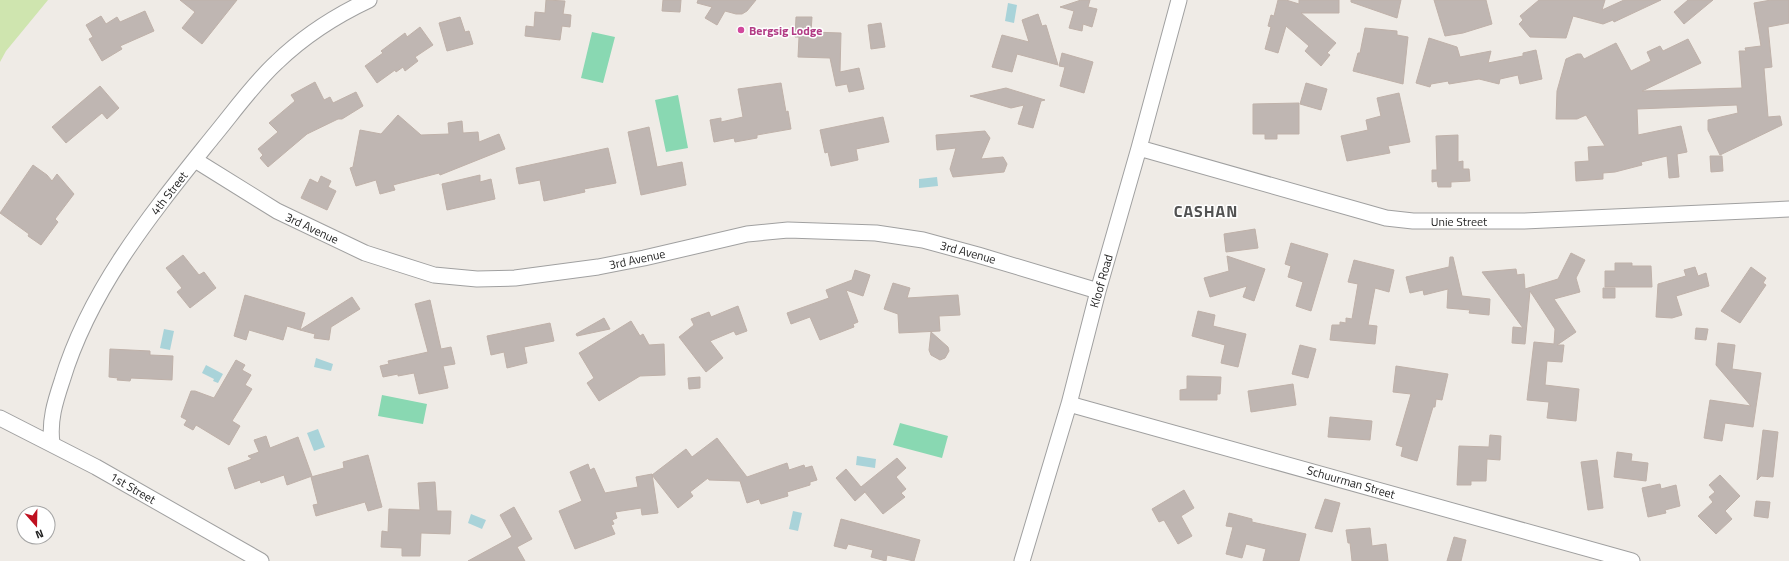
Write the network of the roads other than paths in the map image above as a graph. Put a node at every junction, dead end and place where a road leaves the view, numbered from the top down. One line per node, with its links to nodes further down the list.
1 (369, 0): 4 (street, 4th Street)
2 (1179, 0): 3 (street, Kloof Road)
3 (1139, 148): 5 (street, Unie Street); 6 (street, Kloof Road)
4 (195, 160): 6 (street, 3rd Avenue); 9 (street, 4th Street)
5 (1789, 209)
6 (1098, 290): 7 (street, Kloof Road)
7 (1069, 404): 11 (street, Kloof Road); 12 (street, Schuurman Street)
8 (1, 418): 9 (street, 1st Street)
9 (52, 443): 10 (street, 1st Street)
10 (261, 561)
11 (1022, 561)
12 (1632, 561)

